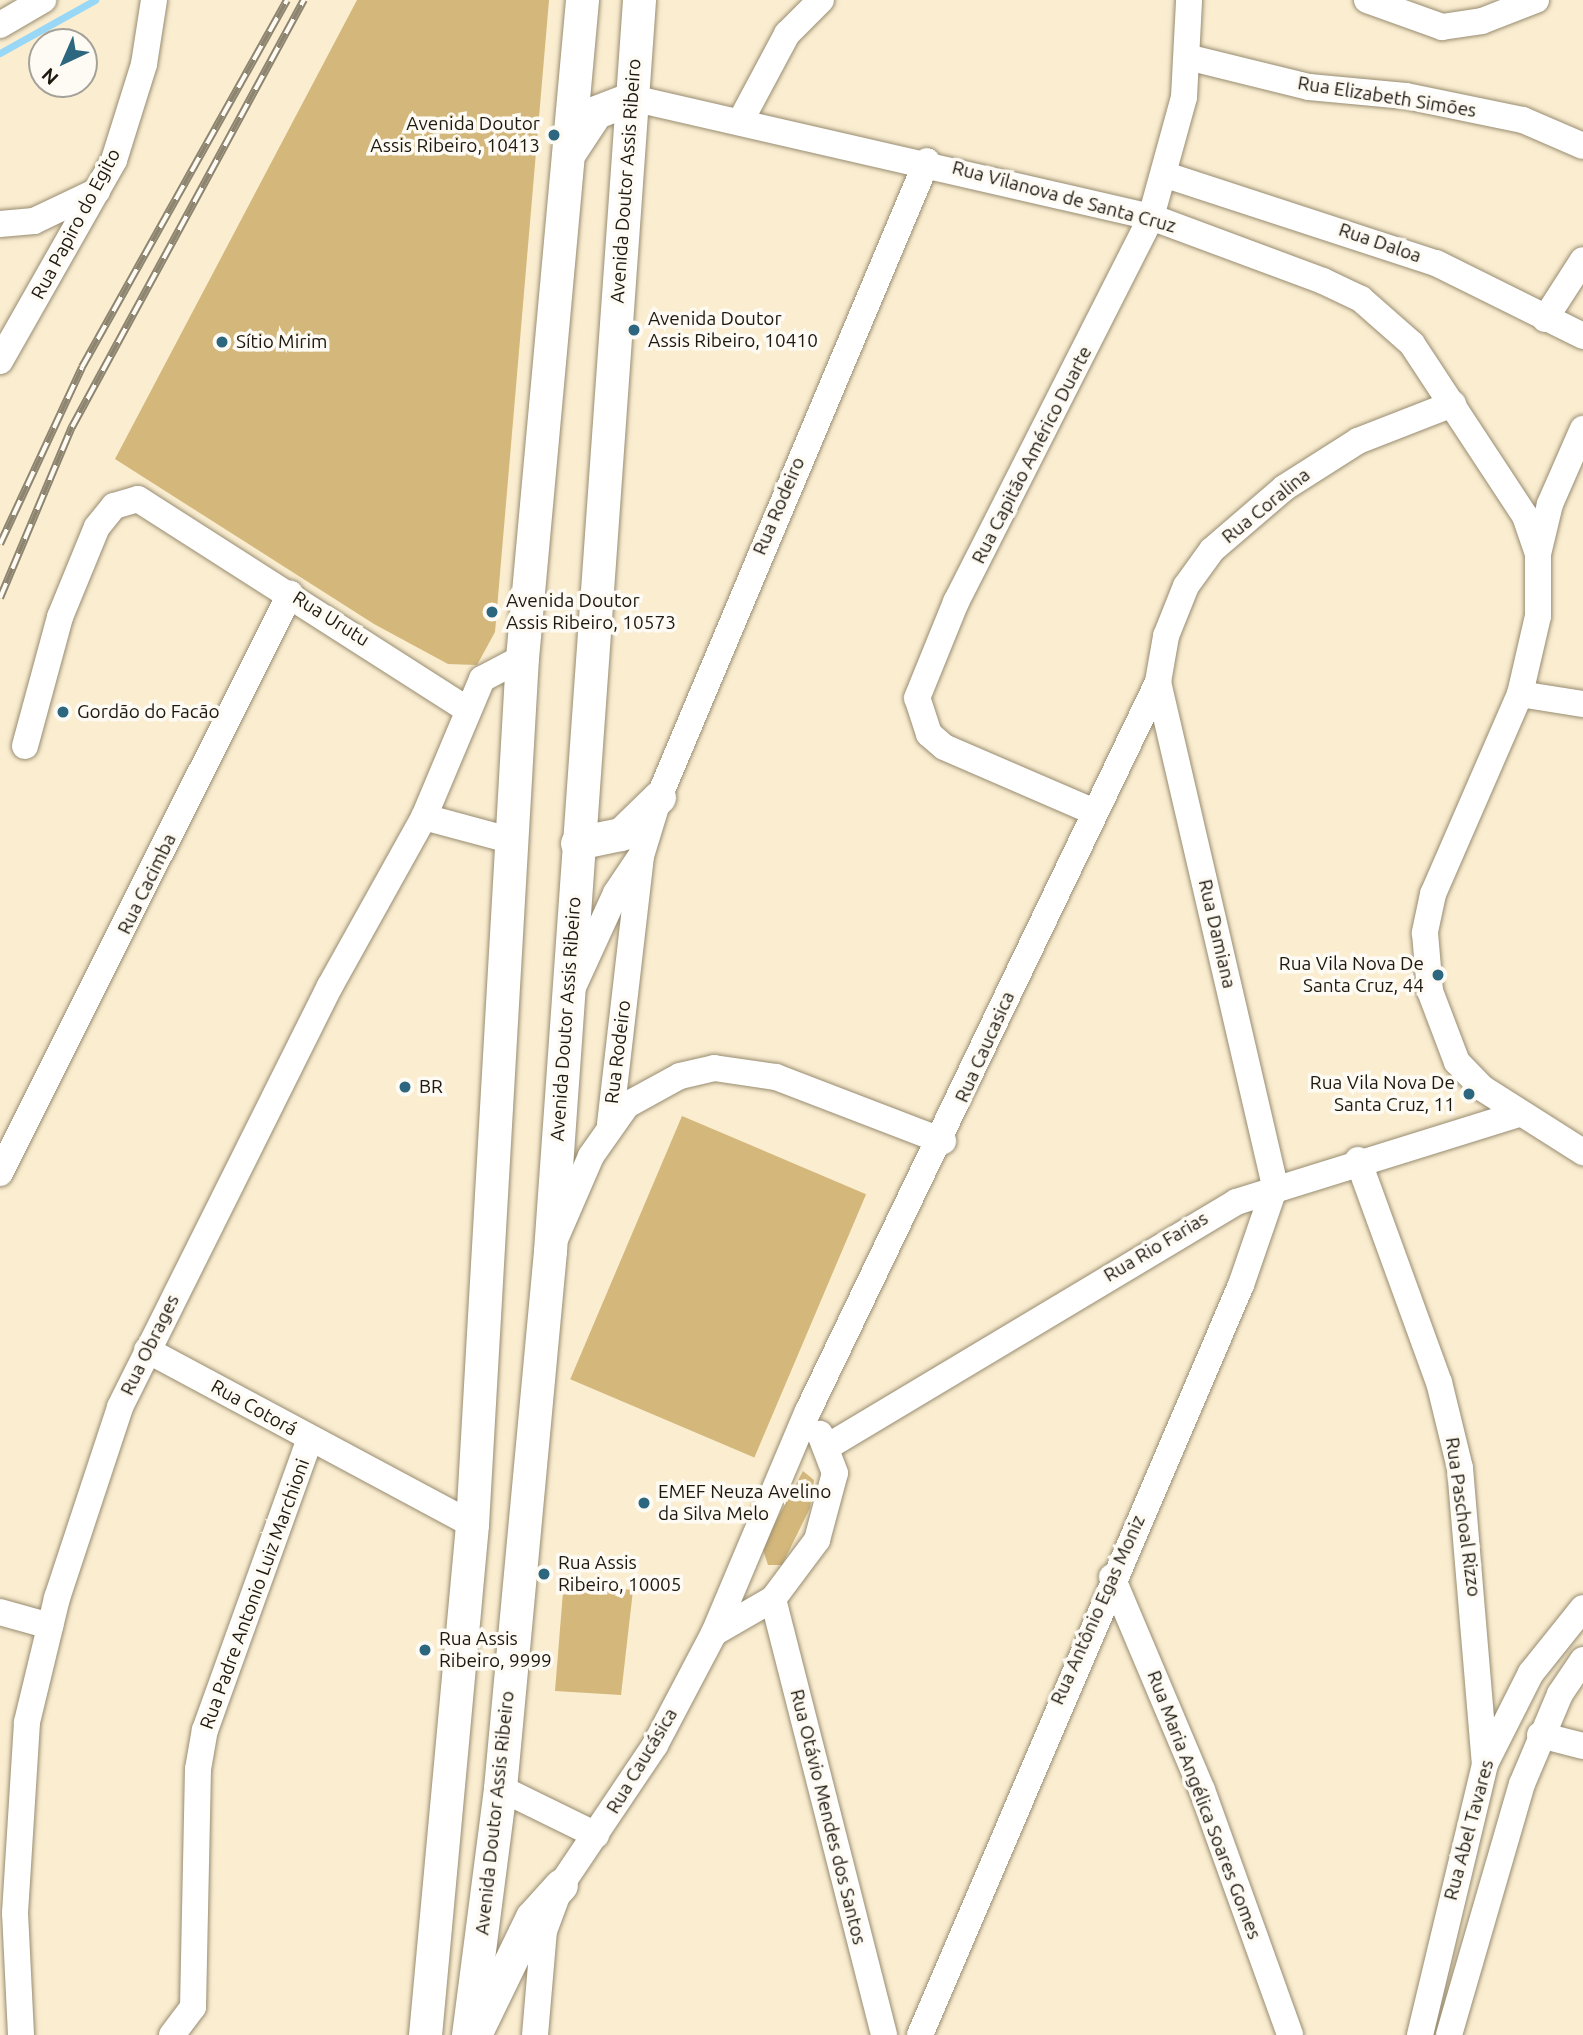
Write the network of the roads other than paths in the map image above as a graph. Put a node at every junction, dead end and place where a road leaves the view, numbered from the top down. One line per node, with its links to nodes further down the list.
1 (43, 0): 9 (street)
2 (154, 0): 17 (street, Rua Papiro do Egito)
3 (582, 0): 14 (main road)
4 (639, 0): 11 (main road, Avenida Doutor Assis Ribeiro)
5 (821, 0): 12 (street)
6 (1189, 0): 10 (street, Rua Capitão Américo Duarte)
7 (1367, 0): 8 (street)
8 (1536, 0)
9 (0, 25)
10 (1187, 57): 13 (street, Rua Elizabeth Simões); 16 (street, Rua Capitão Américo Duarte)
11 (632, 98): 12 (street, Rua Vilanova de Santa Cruz); 14 (main road); 38 (main road, Avenida Doutor Assis Ribeiro)
12 (740, 122): 15 (street, Rua Vilanova de Santa Cruz)
13 (1583, 146)
14 (569, 155): 28 (main road)
15 (927, 161): 18 (street, Rua Vilanova de Santa Cruz); 34 (street, Rua Rodeiro)
16 (1166, 175): 18 (street, Rua Capitão Américo Duarte); 21 (street, Rua Daloa)
17 (97, 191): 19 (street); 23 (street, Rua Papiro do Egito)
18 (1151, 217): 24 (street, Rua Vilanova de Santa Cruz); 35 (street, Rua Capitão Américo Duarte)
19 (0, 224)
20 (1583, 260): 21 (street)
21 (1545, 319): 22 (street, Rua Daloa)
22 (1583, 336)
23 (0, 361)
24 (1453, 404): 26 (street, Rua Vilanova de Santa Cruz); 29 (street, Rua Coralina)
25 (1583, 429): 26 (street)
26 (1538, 554): 30 (street, Rua Vilanova de Santa Cruz)
27 (290, 594): 32 (street, Rua Urutu); 33 (street, Rua Urutu); 46 (street, Rua Cacimba)
28 (522, 658): 32 (street); 37 (main road)
29 (1158, 681): 35 (street, Rua Caucasica); 47 (street, Rua Damiana)
30 (1520, 694): 31 (street); 41 (street, Rua Vilanova de Santa Cruz)
31 (1583, 704)
32 (467, 709): 36 (street, Rua Obrages)
33 (25, 746)
34 (659, 797): 38 (main road); 39 (street, Rua Rodeiro)
35 (1091, 811): 43 (street, Rua Caucasica)
36 (424, 817): 37 (street); 49 (street, Rua Obrages)
37 (509, 840): 53 (main road)
38 (578, 843): 40 (main road, Avenida Doutor Assis Ribeiro)
39 (641, 856): 40 (street, Rua Rodeiro); 42 (street, Rua Rodeiro)
40 (566, 1001): 48 (main road, Avenida Doutor Assis Ribeiro)
41 (1515, 1115): 44 (street, Rua Vilanova de Santa Cruz); 45 (street, Rua Rio Farias)
42 (610, 1124): 43 (street); 48 (street)
43 (943, 1141): 50 (street, Rua Caucasica)
44 (1583, 1152)
45 (1358, 1160): 47 (street, Rua Rio Farias); 63 (street, Rua Paschoal Rizzo)
46 (0, 1173)
47 (1275, 1186): 52 (street, Rua Rio Farias); 54 (street, Rua Antônio Egas Moniz)
48 (550, 1251): 64 (main road, Avenida Doutor Assis Ribeiro)
49 (147, 1350): 51 (street, Rua Cotorá); 58 (street, Rua Obrages)
50 (808, 1411): 52 (street); 59 (street, Rua Caucasica)
51 (310, 1439): 53 (street, Rua Cotorá); 68 (street, Rua Padre Antonio Luiz Marchioni)
52 (827, 1447): 55 (street)
53 (472, 1524): 69 (main road)
54 (1112, 1577): 74 (street, Rua Antônio Egas Moniz); 75 (street, Rua Maria Angélica Soares Gomes)
55 (773, 1599): 59 (street); 73 (street, Rua Otávio Mendes dos Santos)
56 (1583, 1608): 63 (street, Rua Abel Tavares)
57 (0, 1612): 58 (street)
58 (50, 1626): 67 (street, Rua Obrages)
59 (714, 1633): 65 (street, Rua Caucásica)
60 (1583, 1660): 61 (street, Rua Abel Tavares)
61 (1540, 1735): 62 (street); 77 (street, Rua Abel Tavares)
62 (1583, 1746)
63 (1485, 1764): 76 (street, Rua Abel Tavares)
64 (500, 1788): 65 (street); 70 (main road, Avenida Doutor Assis Ribeiro)
65 (596, 1835): 66 (street, Rua Caucásica)
66 (561, 1885): 71 (main road); 72 (street, Rua Caucásica)
67 (21, 2035)
68 (172, 2035)
69 (425, 2035)
70 (468, 2035)
71 (475, 2035)
72 (535, 2035)
73 (884, 2035)
74 (920, 2035)
75 (1290, 2035)
76 (1420, 2035)
77 (1449, 2035)

